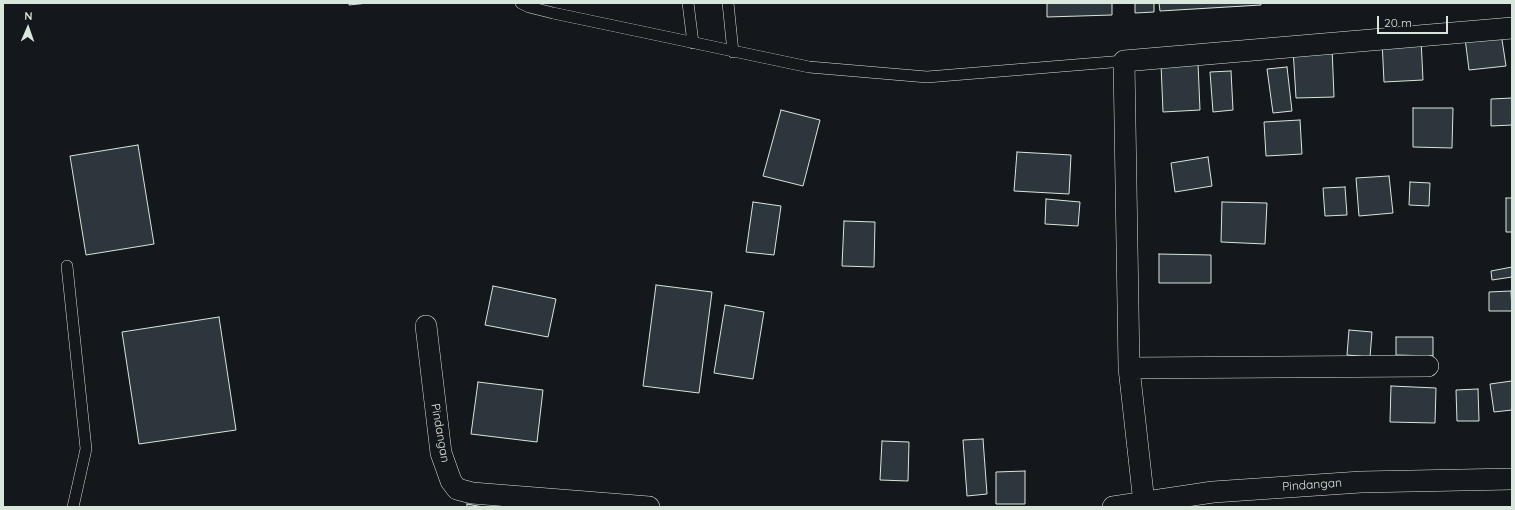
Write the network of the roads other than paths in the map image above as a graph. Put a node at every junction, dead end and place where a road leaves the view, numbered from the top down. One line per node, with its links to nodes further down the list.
1 (521, 3): 5 (lane)
2 (688, 3): 5 (lane)
3 (728, 3): 6 (lane)
4 (1512, 28): 7 (street)
5 (693, 43): 6 (lane)
6 (733, 52): 7 (lane)
7 (1124, 62): 11 (street)
8 (67, 266): 14 (lane)
9 (426, 326): 15 (street, Pindangan)
10 (1428, 366): 11 (street)
11 (1129, 368): 13 (street)
12 (1512, 479): 13 (street, Pindangan)
13 (1144, 503): 16 (street, Pindangan)
14 (74, 507)
15 (649, 507)
16 (1113, 507)

